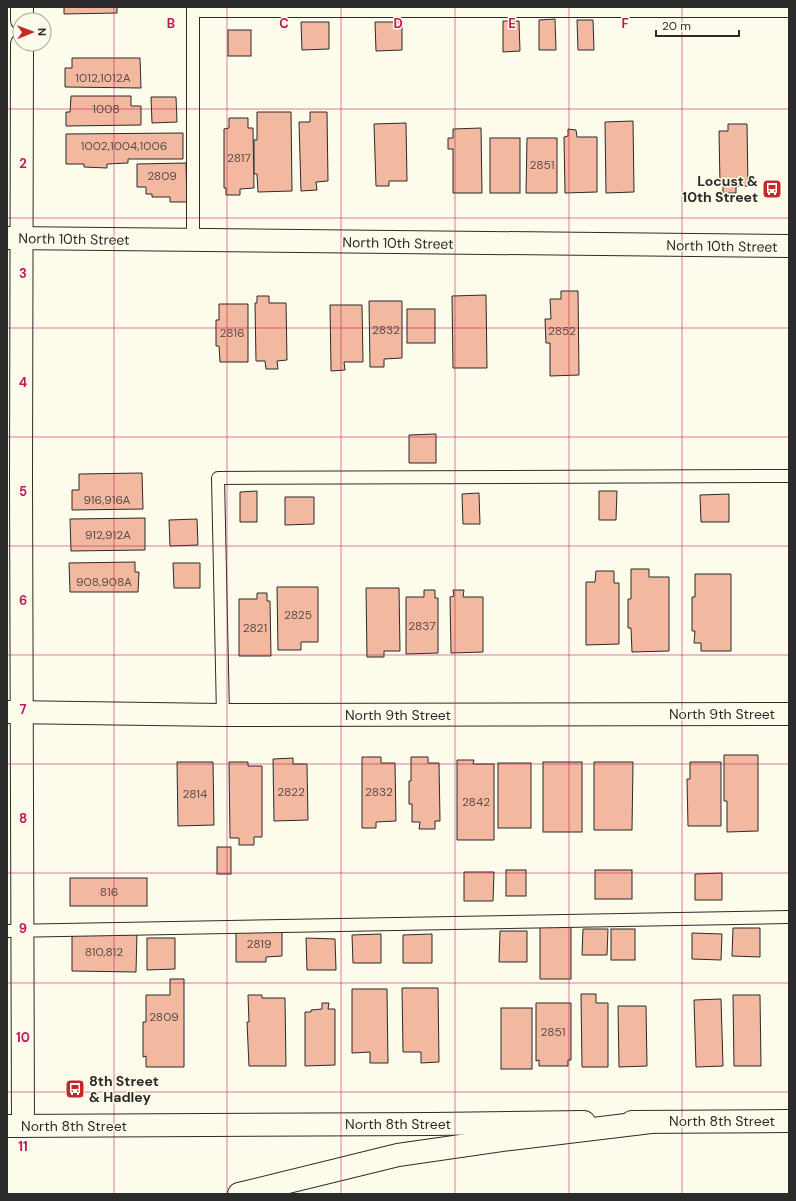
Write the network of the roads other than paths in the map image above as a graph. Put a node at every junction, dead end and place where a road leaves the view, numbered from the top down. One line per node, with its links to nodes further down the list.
1 (194, 9): 2 (lane); 5 (lane)
2 (789, 11)
3 (22, 52): 4 (main road)
4 (14, 238): 5 (main road, North 10th Street); 8 (main road)
5 (193, 241): 6 (main road, North 10th Street)
6 (789, 246)
7 (789, 476): 11 (lane)
8 (14, 478): 9 (main road)
9 (14, 712): 11 (main road, North 9th Street); 13 (main road)
10 (789, 714): 11 (main road, North 9th Street)
11 (222, 715)
12 (789, 917): 13 (lane)
13 (15, 931): 16 (main road)
14 (789, 1121): 15 (main road, North 8th Street)
15 (651, 1122): 16 (main road, North 8th Street); 17 (main road)
16 (15, 1126)
17 (239, 1194)

